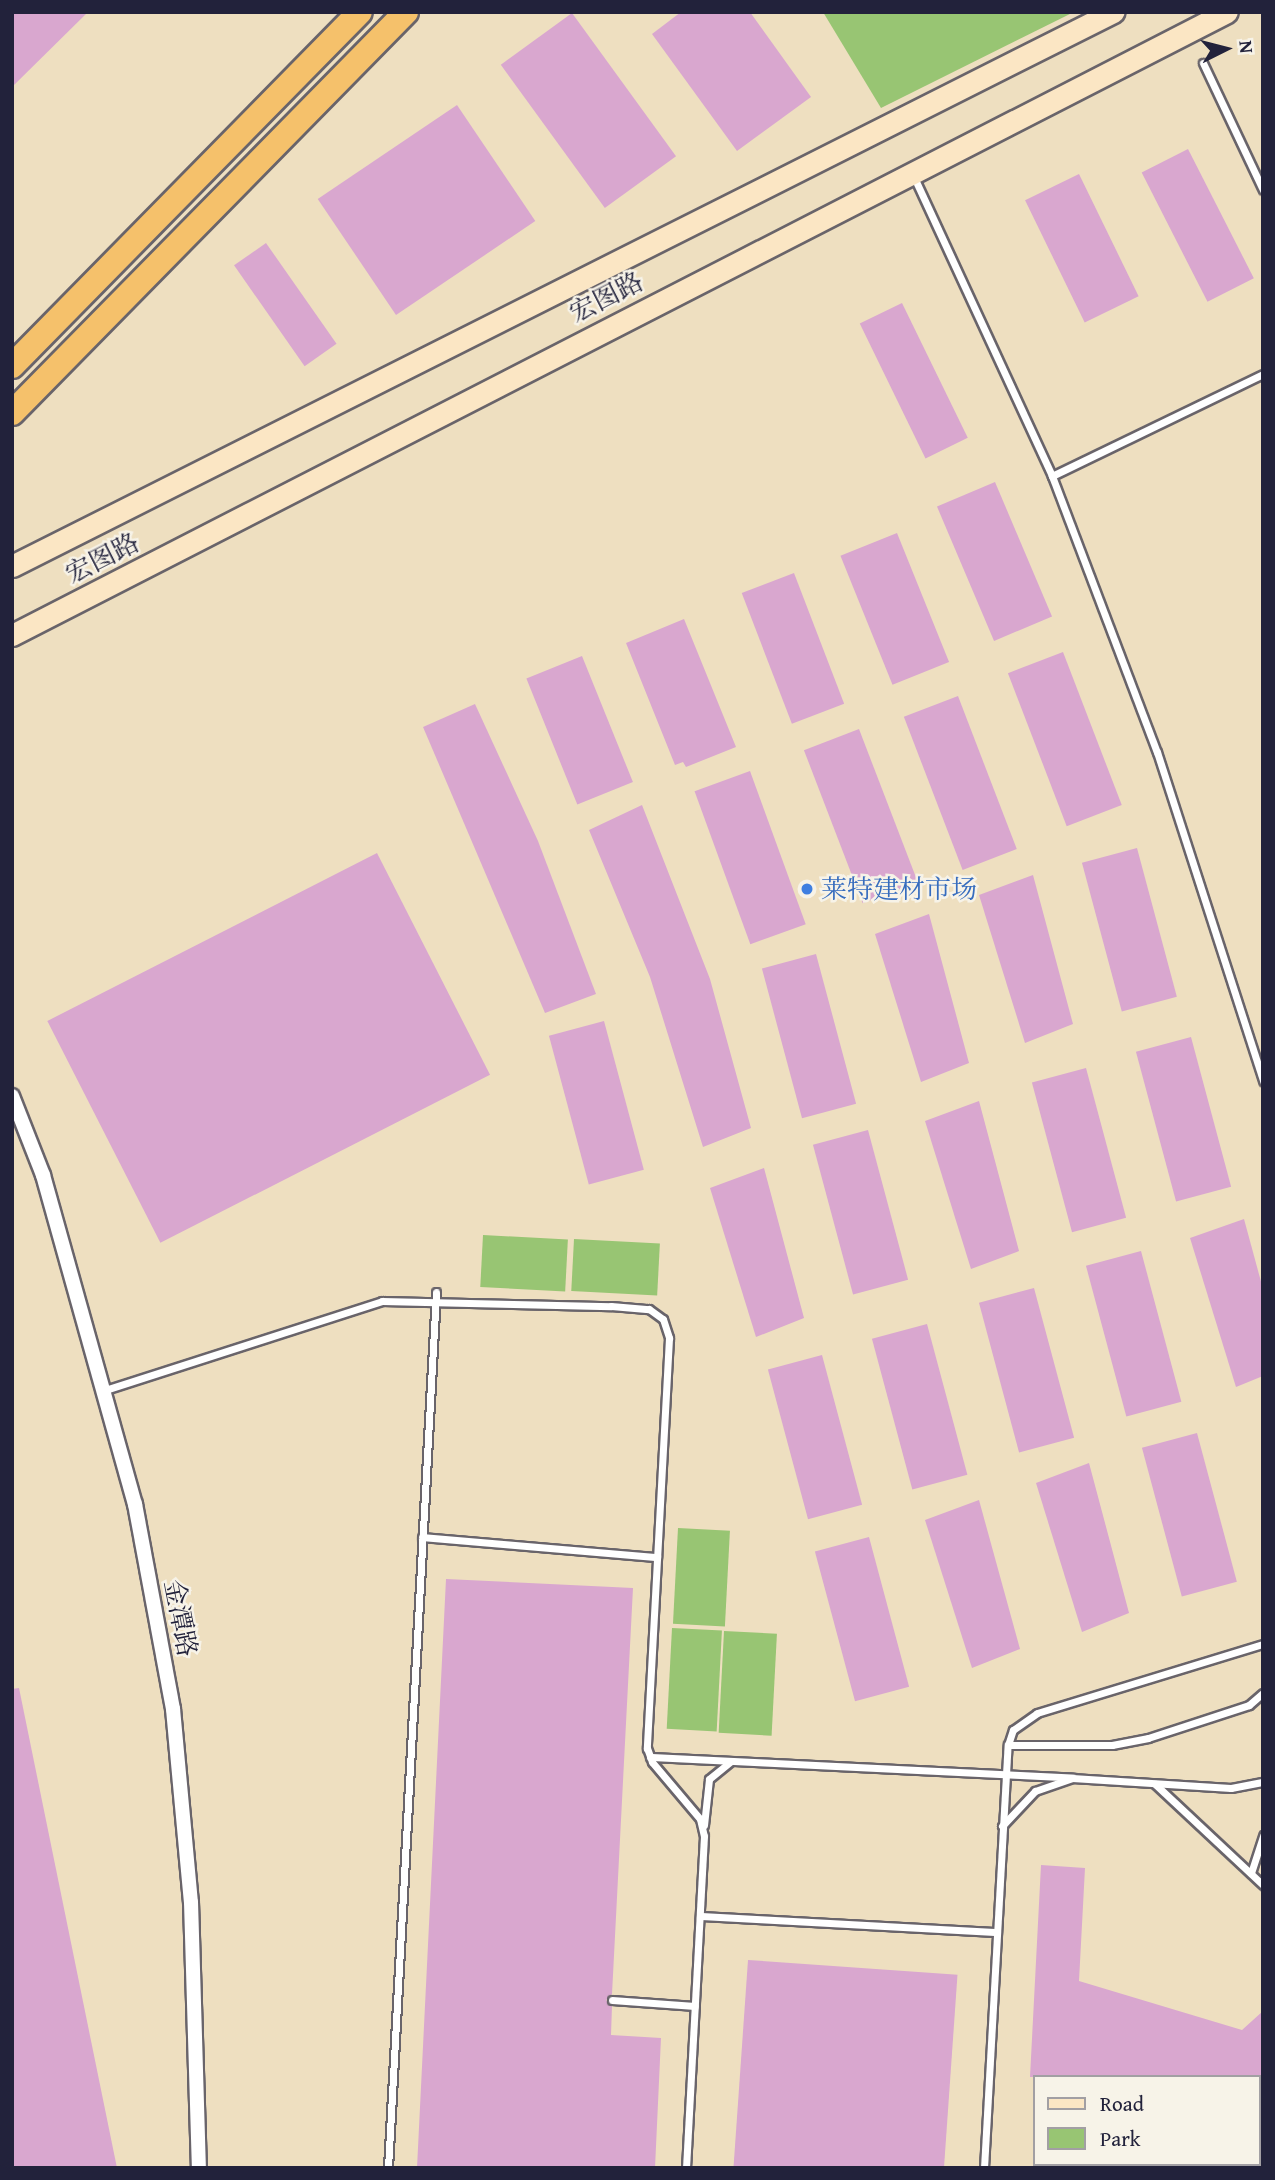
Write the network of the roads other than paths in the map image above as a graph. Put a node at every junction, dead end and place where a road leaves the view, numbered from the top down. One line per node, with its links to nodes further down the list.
1 (360, 12): 8 (highway)
2 (406, 12): 10 (highway)
3 (1113, 12): 12 (main road, 宏图路)
4 (1227, 12): 6 (main road, 宏图路)
5 (1203, 64): 7 (lane)
6 (911, 171): 11 (lane); 13 (main road, 宏图路)
7 (1263, 190)
8 (12, 366)
9 (1263, 374): 11 (lane)
10 (12, 413)
11 (1052, 476): 14 (lane)
12 (12, 566)
13 (12, 635)
14 (1261, 1071): 15 (lane)
15 (1263, 1081)
16 (12, 1096): 19 (street, 金潭路)
17 (436, 1292): 18 (lane)
18 (436, 1301): 19 (lane); 20 (lane); 21 (lane)
19 (105, 1390): 40 (street, 金潭路)
20 (422, 1537): 21 (lane); 41 (lane)
21 (657, 1557): 25 (lane)
22 (1263, 1644): 24 (lane)
23 (1263, 1693): 24 (lane)
24 (1008, 1745): 27 (lane)
25 (650, 1757): 26 (lane); 33 (lane)
26 (732, 1761): 27 (lane); 33 (lane)
27 (1006, 1775): 28 (lane); 31 (lane)
28 (1072, 1778): 30 (lane); 31 (lane)
29 (1263, 1782): 30 (lane)
30 (1154, 1784): 34 (lane)
31 (1001, 1827): 37 (lane)
32 (1263, 1835): 34 (lane)
33 (704, 1836): 36 (lane)
34 (1251, 1873): 35 (lane)
35 (1263, 1885)
36 (700, 1916): 37 (lane); 39 (lane)
37 (996, 1932): 43 (lane)
38 (612, 2000): 39 (lane)
39 (695, 2006): 42 (lane)
40 (199, 2168)
41 (388, 2168)
42 (686, 2168)
43 (984, 2168)

